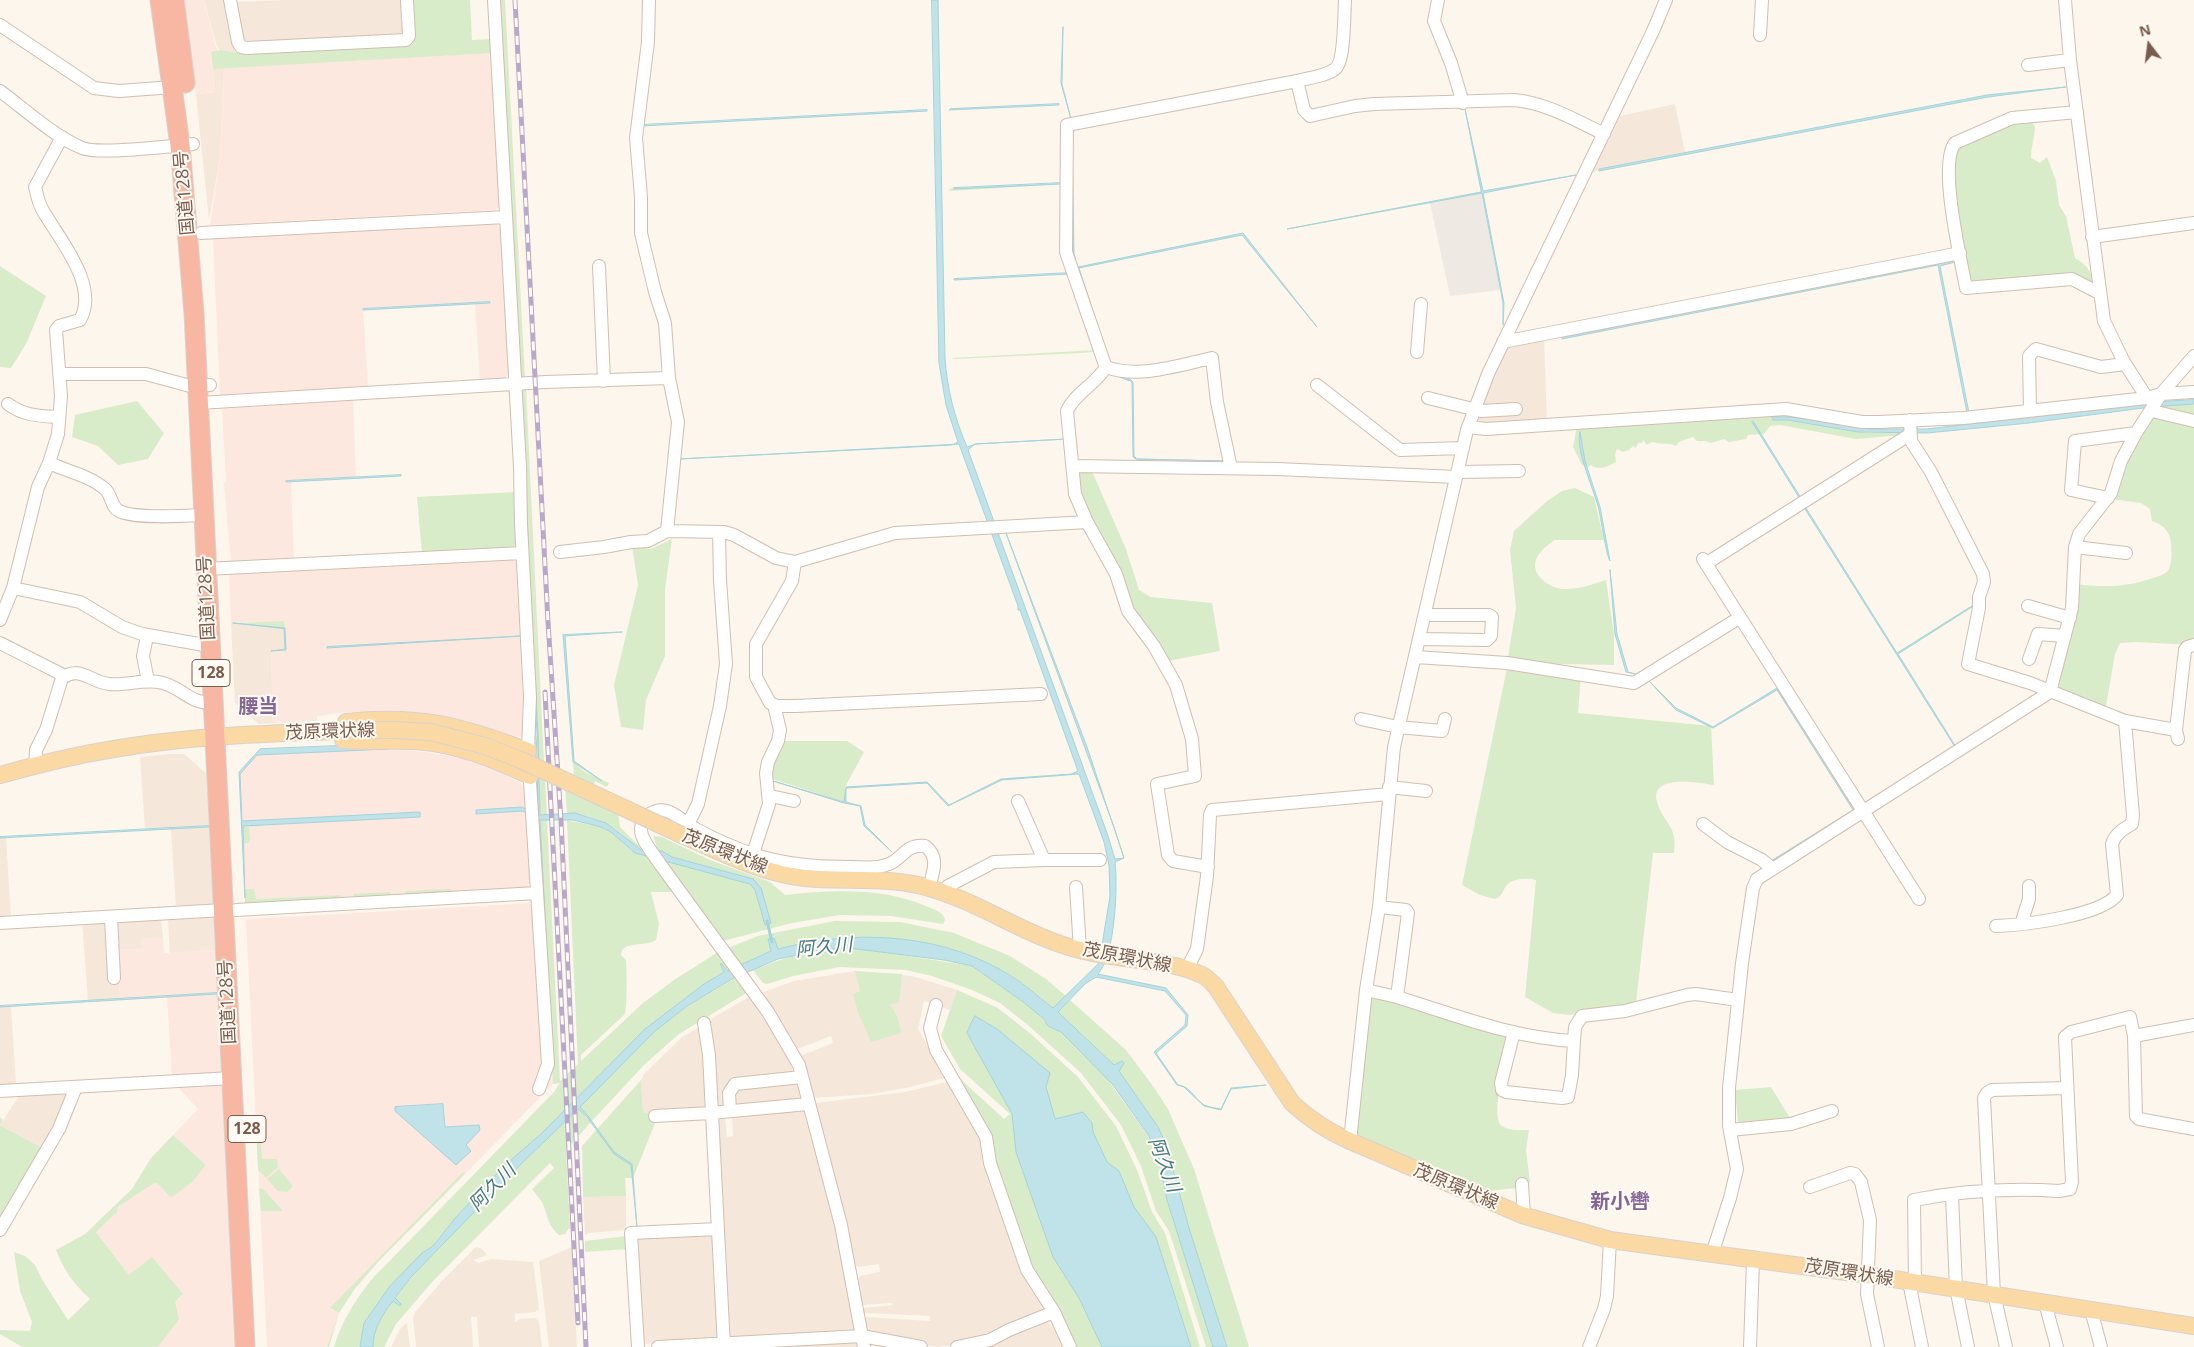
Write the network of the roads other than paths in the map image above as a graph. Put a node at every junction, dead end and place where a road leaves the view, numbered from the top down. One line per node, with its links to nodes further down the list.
1 (160, 0): 17 (highway, 国道128号 / 128)
2 (174, 0): 23 (highway, 国道128号 / 128)
3 (230, 0): 4 (street)
4 (407, 0)
5 (494, 0): 24 (street)
6 (649, 0): 38 (street)
7 (1345, 0): 16 (street)
8 (1438, 0): 19 (street)
9 (1666, 0): 21 (street)
10 (1762, 0): 13 (street)
11 (2064, 0): 14 (street)
12 (0, 25): 17 (street)
13 (1760, 35)
14 (2070, 60): 15 (street); 20 (street)
15 (2028, 64)
16 (1298, 81): 19 (street); 36 (street)
17 (173, 87): 23 (highway, 国道128号 / 128)
18 (0, 91): 22 (street)
19 (1463, 103): 21 (street)
20 (2077, 112): 27 (street); 28 (street)
21 (1604, 134): 32 (street)
22 (62, 137): 23 (street); 37 (street)
23 (186, 144): 26 (highway, 国道128号 / 128); 43 (highway, 国道128号 / 128)
24 (506, 217): 26 (street); 40 (street)
25 (2194, 223): 27 (street)
26 (201, 233): 43 (highway, 国道128号 / 128)
27 (2092, 237): 30 (street)
28 (1960, 253): 30 (street); 32 (street)
29 (598, 266): 39 (street)
30 (2099, 293): 35 (street)
31 (1421, 304): 33 (street)
32 (1503, 342): 47 (street)
33 (1417, 352)
34 (2194, 356): 44 (street)
35 (2125, 364): 44 (street); 49 (street)
36 (1106, 368): 58 (street); 59 (street)
37 (59, 374): 43 (street); 51 (street)
38 (669, 378): 39 (street); 65 (street)
39 (604, 381): 40 (street)
40 (515, 385): 43 (street); 69 (street)
41 (1317, 385): 56 (street)
42 (2194, 392): 44 (street)
43 (204, 394): 63 (highway, 国道128号 / 128); 72 (highway, 国道128号 / 128)
44 (2156, 397): 49 (street); 50 (street)
45 (1428, 398): 47 (street)
46 (8, 404): 51 (street)
47 (1474, 408): 48 (street); 53 (street)
48 (1516, 409)
49 (2030, 410): 54 (street)
50 (2152, 411): 52 (street); 55 (street)
51 (59, 418): 57 (street)
52 (2194, 421)
53 (1468, 428): 54 (street); 56 (street)
54 (1910, 428): 76 (street); 89 (street)
55 (2136, 433): 62 (street); 62 (street)
56 (1464, 446): 61 (street)
57 (49, 463): 63 (street); 73 (street)
58 (1073, 466): 59 (street); 64 (street)
59 (1231, 468): 61 (street)
60 (1519, 471): 61 (street)
61 (1457, 475): 75 (street)
62 (2108, 498): 67 (street)
63 (204, 515): 72 (highway, 国道128号 / 128)
64 (1087, 522): 71 (street); 114 (street)
65 (667, 531): 66 (street); 68 (street)
66 (719, 532): 71 (street); 110 (street)
67 (2075, 547): 70 (street); 77 (street)
68 (560, 552)
69 (522, 553): 72 (street); 99 (street)
70 (2126, 553)
71 (795, 562): 92 (street)
72 (213, 569): 84 (highway, 国道128号 / 128); 98 (highway, 国道128号 / 128)
73 (8, 590): 78 (street); 79 (street)
74 (2028, 606): 77 (street)
75 (1425, 615): 81 (street); 81 (street)
76 (1740, 618): 85 (street); 108 (street)
77 (2070, 618): 80 (street)
78 (0, 620)
79 (147, 636): 84 (street); 88 (street)
80 (2065, 636): 86 (street); 89 (street)
81 (1420, 639): 85 (street)
82 (0, 643): 87 (street)
83 (2194, 645): 95 (street)
84 (210, 646): 91 (highway, 国道128号 / 128)
85 (1416, 657): 96 (street)
86 (2029, 659)
87 (64, 676): 88 (street); 100 (street)
88 (148, 681): 91 (street)
89 (2050, 692): 95 (street); 108 (street)
90 (1042, 694): 92 (street)
91 (212, 703): 98 (highway, 国道128号 / 128)
92 (774, 705): 105 (street)
93 (1361, 719): 96 (street)
94 (1445, 719): 96 (street)
95 (2125, 721): 125 (street)
96 (1398, 727): 103 (street)
97 (305, 732): 98 (main road, 茂原環状線); 99 (main road); 102 (main road); 110 (main road, 茂原環状線, bridge)
98 (221, 737): 100 (main road, 茂原環状線); 122 (highway, 国道128号 / 128)
99 (528, 751): 102 (street)
100 (35, 766): 101 (main road, 茂原環状線)
101 (0, 775)
102 (530, 776): 119 (street)
103 (1389, 791): 104 (street); 114 (street); 121 (street)
104 (1426, 791)
105 (770, 798): 107 (street); 111 (street)
106 (1018, 801): 112 (street)
107 (794, 802)
108 (1863, 812): 115 (street); 120 (street)
109 (1703, 824): 115 (street)
110 (686, 830): 111 (street); 118 (main road, 茂原環状線); 139 (street)
111 (753, 854): 118 (street)
112 (1044, 860): 113 (street); 118 (street)
113 (1100, 860)
114 (1208, 867): 128 (street)
115 (1773, 869): 132 (street)
116 (2029, 886): 125 (street)
117 (1076, 887): 127 (street)
118 (936, 890): 127 (main road, 茂原環状線)
119 (537, 893): 122 (street); 142 (street)
120 (1919, 899)
121 (1379, 907): 130 (street); 131 (street)
122 (229, 910): 123 (street); 140 (highway, 国道128号 / 128); 174 (highway, 国道128号 / 128)
123 (110, 917): 124 (street); 129 (street)
124 (0, 923)
125 (2021, 924): 126 (street)
126 (1996, 926)
127 (1080, 950): 128 (main road, 茂原環状線)
128 (1187, 970): 152 (main road, 茂原環状線)
129 (114, 978)
130 (1366, 990): 131 (street); 152 (street)
131 (1397, 997): 136 (street)
132 (1738, 1000): 138 (street); 150 (street)
133 (936, 1005): 169 (street)
134 (704, 1023): 148 (street)
135 (2194, 1025): 137 (street)
136 (1514, 1032): 138 (street); 138 (street)
137 (2134, 1036): 143 (street); 151 (street)
138 (1574, 1041)
139 (802, 1076): 145 (street); 146 (street)
140 (232, 1078): 141 (street); 173 (highway, 国道128号 / 128)
141 (76, 1086): 144 (street); 159 (street)
142 (539, 1088)
143 (2067, 1088): 155 (street); 155 (street)
144 (0, 1091)
145 (808, 1104): 146 (street); 171 (street)
146 (730, 1111): 148 (street)
147 (1832, 1111): 150 (street)
148 (712, 1113): 149 (street); 158 (street)
149 (655, 1116)
150 (1730, 1130): 161 (street)
151 (2194, 1130)
152 (1350, 1141): 157 (main road, 茂原環状線)
153 (1522, 1184): 157 (street)
154 (1810, 1187): 163 (street)
155 (1990, 1192): 156 (street); 166 (street)
156 (1952, 1194): 164 (street); 165 (street)
157 (1524, 1216): 160 (main road, 茂原環状線)
158 (718, 1229): 172 (street); 175 (street)
159 (0, 1230)
160 (1610, 1240): 161 (main road, 茂原環状線); 180 (street)
161 (1712, 1254): 162 (main road, 茂原環状線)
162 (1753, 1260): 163 (main road, 茂原環状線); 181 (street)
163 (1868, 1275): 164 (main road, 茂原環状線); 182 (street)
164 (1912, 1283): 165 (main road, 茂原環状線); 183 (street)
165 (1956, 1288): 166 (main road, 茂原環状線); 184 (street)
166 (1994, 1294): 167 (main road, 茂原環状線); 185 (street)
167 (2045, 1303): 168 (main road, 茂原環状線); 186 (street)
168 (2091, 1310): 170 (main road, 茂原環状線); 187 (street)
169 (1054, 1312): 178 (street); 179 (street)
170 (2194, 1326)
171 (863, 1341): 172 (street); 177 (street)
172 (724, 1345): 176 (street)
173 (245, 1347)
174 (257, 1347)
175 (638, 1347)
176 (658, 1347)
177 (921, 1347)
178 (957, 1347)
179 (1070, 1347)
180 (1589, 1347)
181 (1750, 1347)
182 (1878, 1347)
183 (1922, 1347)
184 (1968, 1347)
185 (2006, 1347)
186 (2056, 1347)
187 (2101, 1347)

